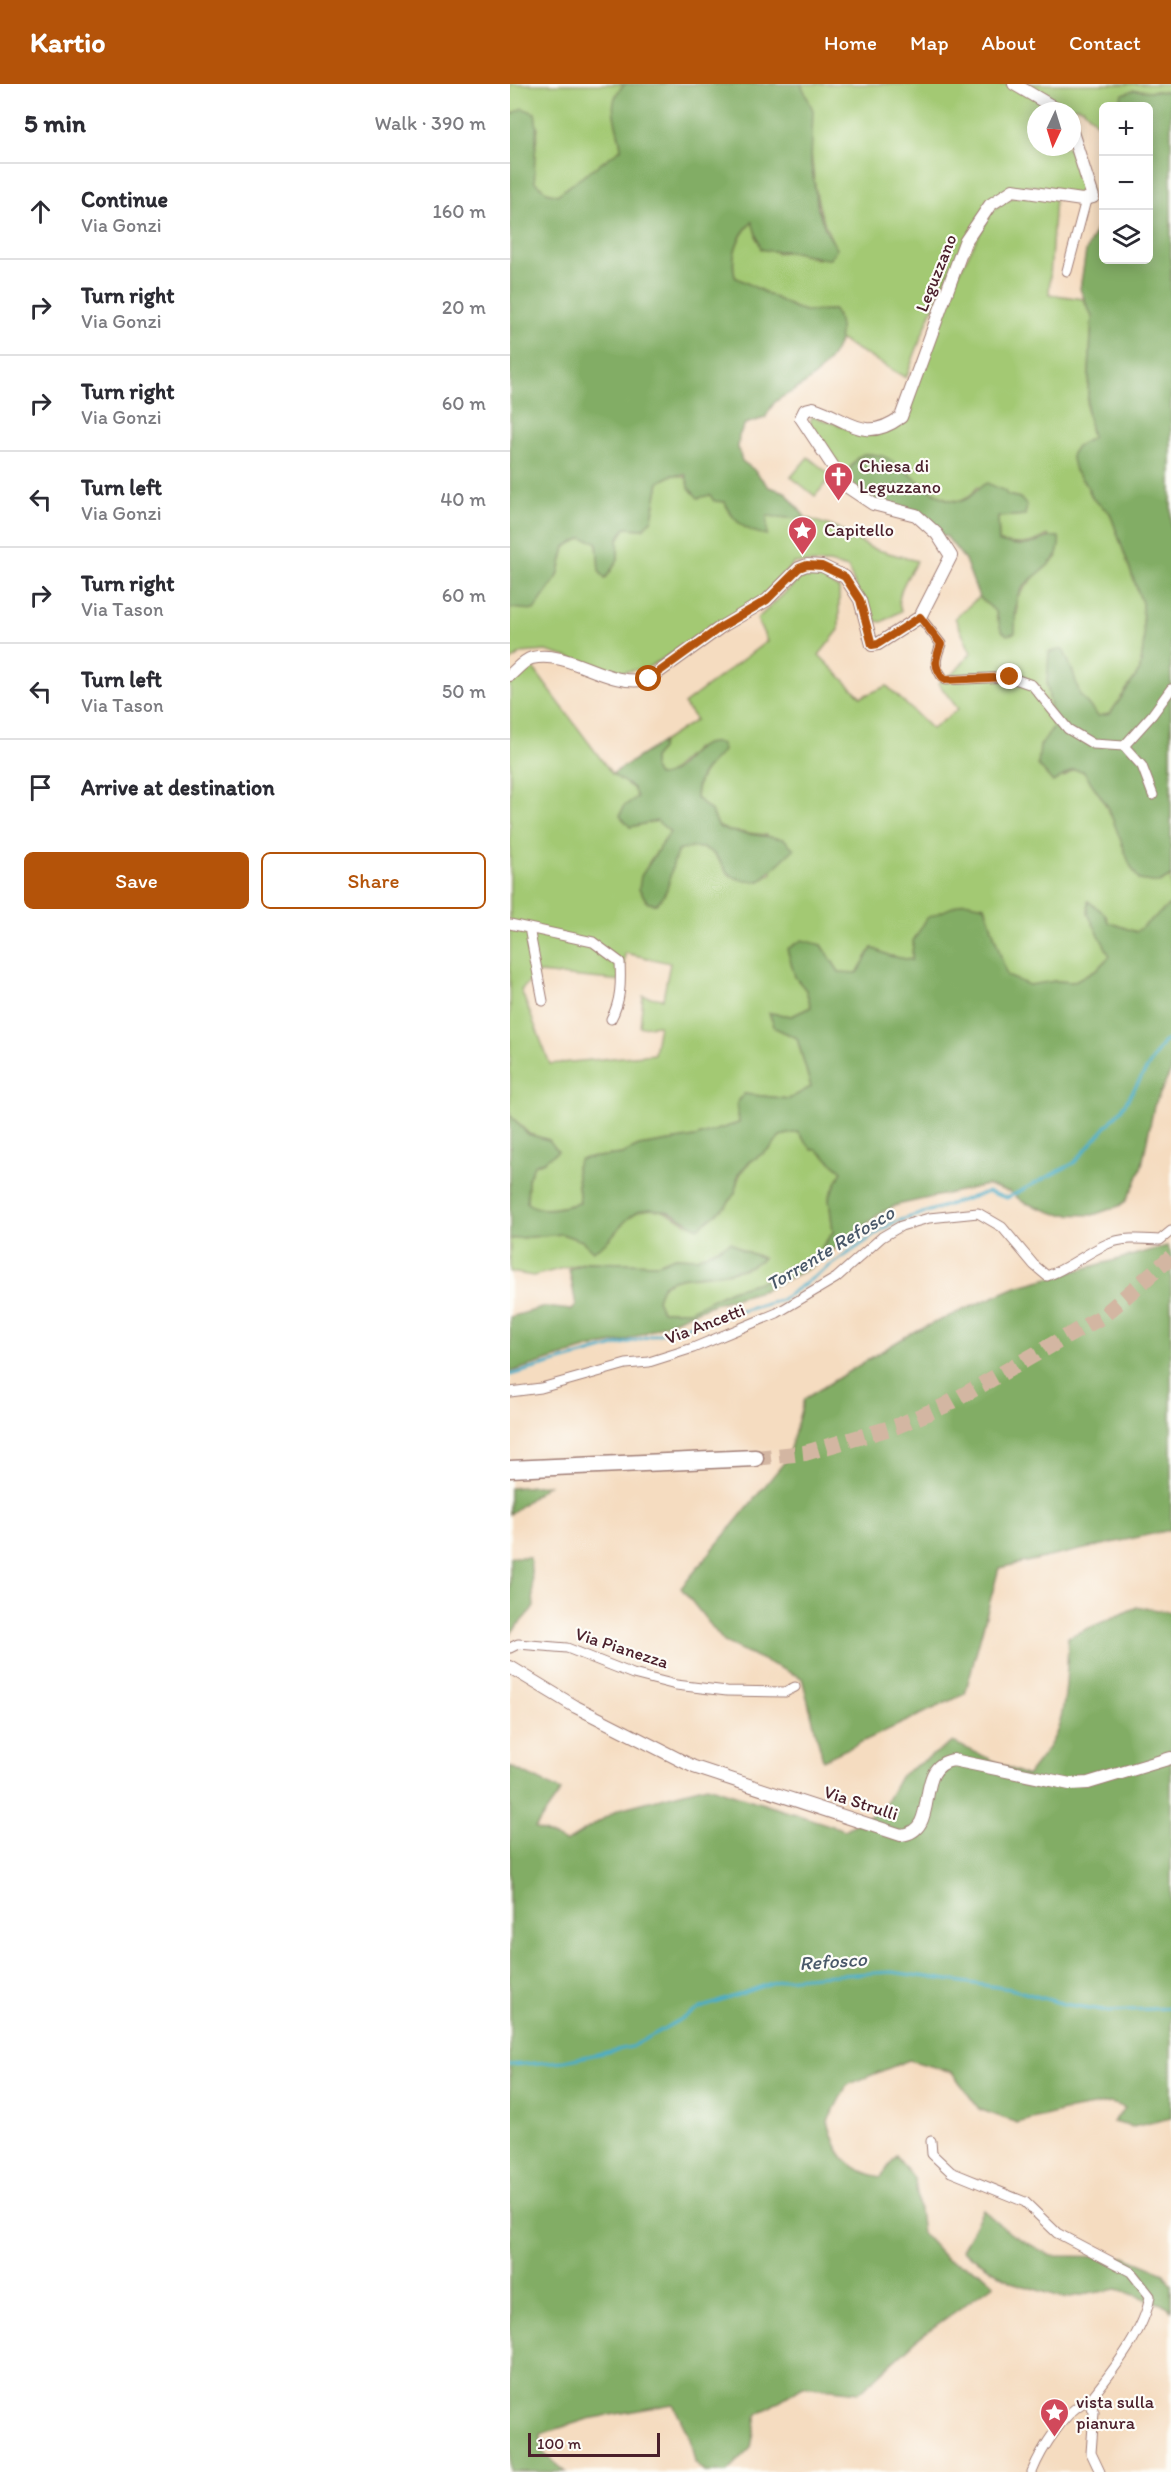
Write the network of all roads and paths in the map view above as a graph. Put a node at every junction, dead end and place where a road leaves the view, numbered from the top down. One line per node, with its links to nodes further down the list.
1 (1014, 84): 2 (street)
2 (1045, 102)
3 (1080, 156): 4 (street)
4 (1094, 197): 5 (street); 6 (street, Leguzzano)
5 (1067, 271)
6 (920, 617): 7 (street); 9 (street)
7 (510, 675)
8 (1171, 689): 9 (street)
9 (1124, 746): 10 (street)
10 (1153, 795)
11 (510, 924): 12 (street)
12 (530, 928): 13 (street); 14 (street)
13 (543, 1001)
14 (610, 1019)
15 (1171, 1231): 16 (street, Via Ancetti)
16 (510, 1392)
17 (755, 1458): 18 (highway)
18 (510, 1469)
19 (510, 1648): 21 (street, Via Pianezza)
20 (510, 1667): 22 (street, Via Strulli)
21 (795, 1687)
22 (1171, 1758)
23 (931, 2141): 24 (street)
24 (1089, 2401): 25 (street); 26 (street)
25 (1032, 2472)
26 (1100, 2472)

